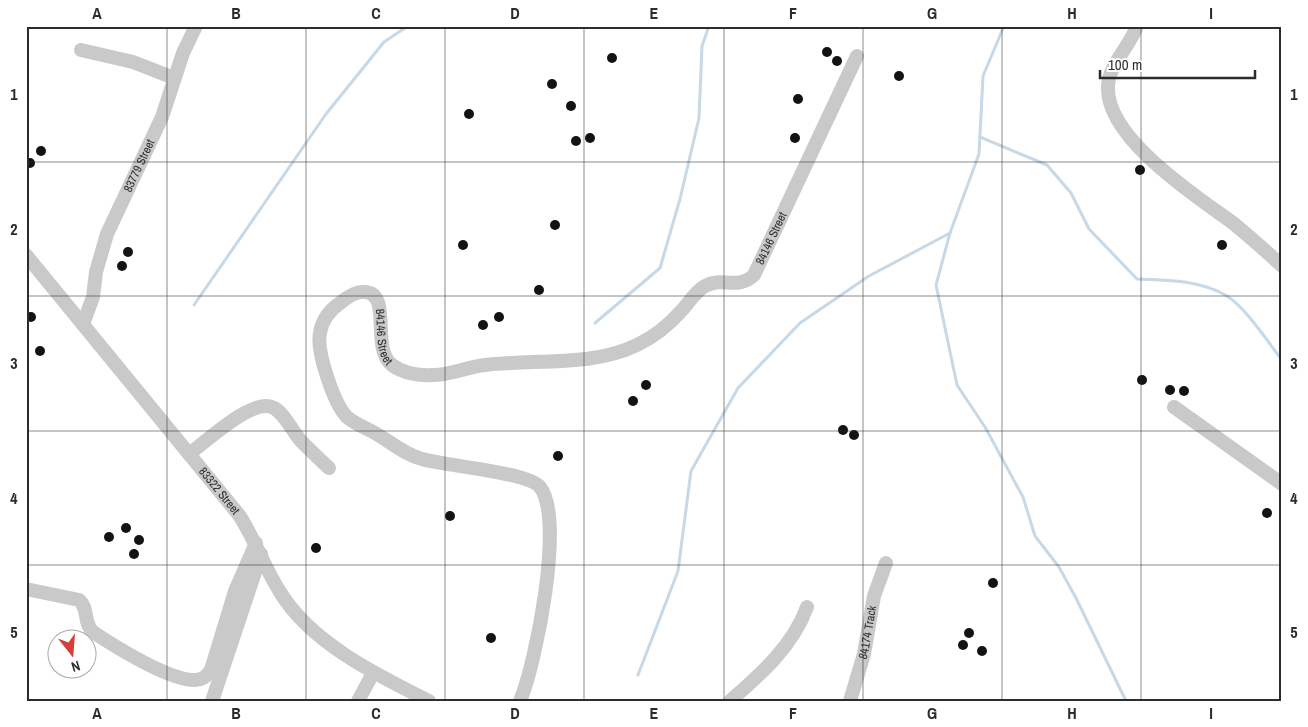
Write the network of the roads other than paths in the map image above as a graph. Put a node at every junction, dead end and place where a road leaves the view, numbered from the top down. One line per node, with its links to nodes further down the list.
1 (196, 26): 5 (street, 83779 Street)
2 (1137, 26): 7 (street)
3 (81, 50): 5 (street)
4 (857, 56): 21 (street, 84146 Street)
5 (174, 78): 8 (street, 83779 Street)
6 (26, 255): 8 (street, 83322 Street)
7 (1282, 266)
8 (83, 324): 10 (street, 83322 Street)
9 (1174, 407): 12 (street)
10 (189, 454): 11 (street); 13 (street, 83322 Street)
11 (328, 468)
12 (1282, 484)
13 (258, 548): 15 (street); 17 (street, 83322 Street); 18 (street)
14 (886, 563): 23 (street, 84174 Track)
15 (26, 588)
16 (807, 607): 22 (street)
17 (373, 673): 19 (street); 20 (street, 83322 Street)
18 (212, 701)
19 (358, 701)
20 (429, 701)
21 (520, 701)
22 (730, 701)
23 (850, 701)

